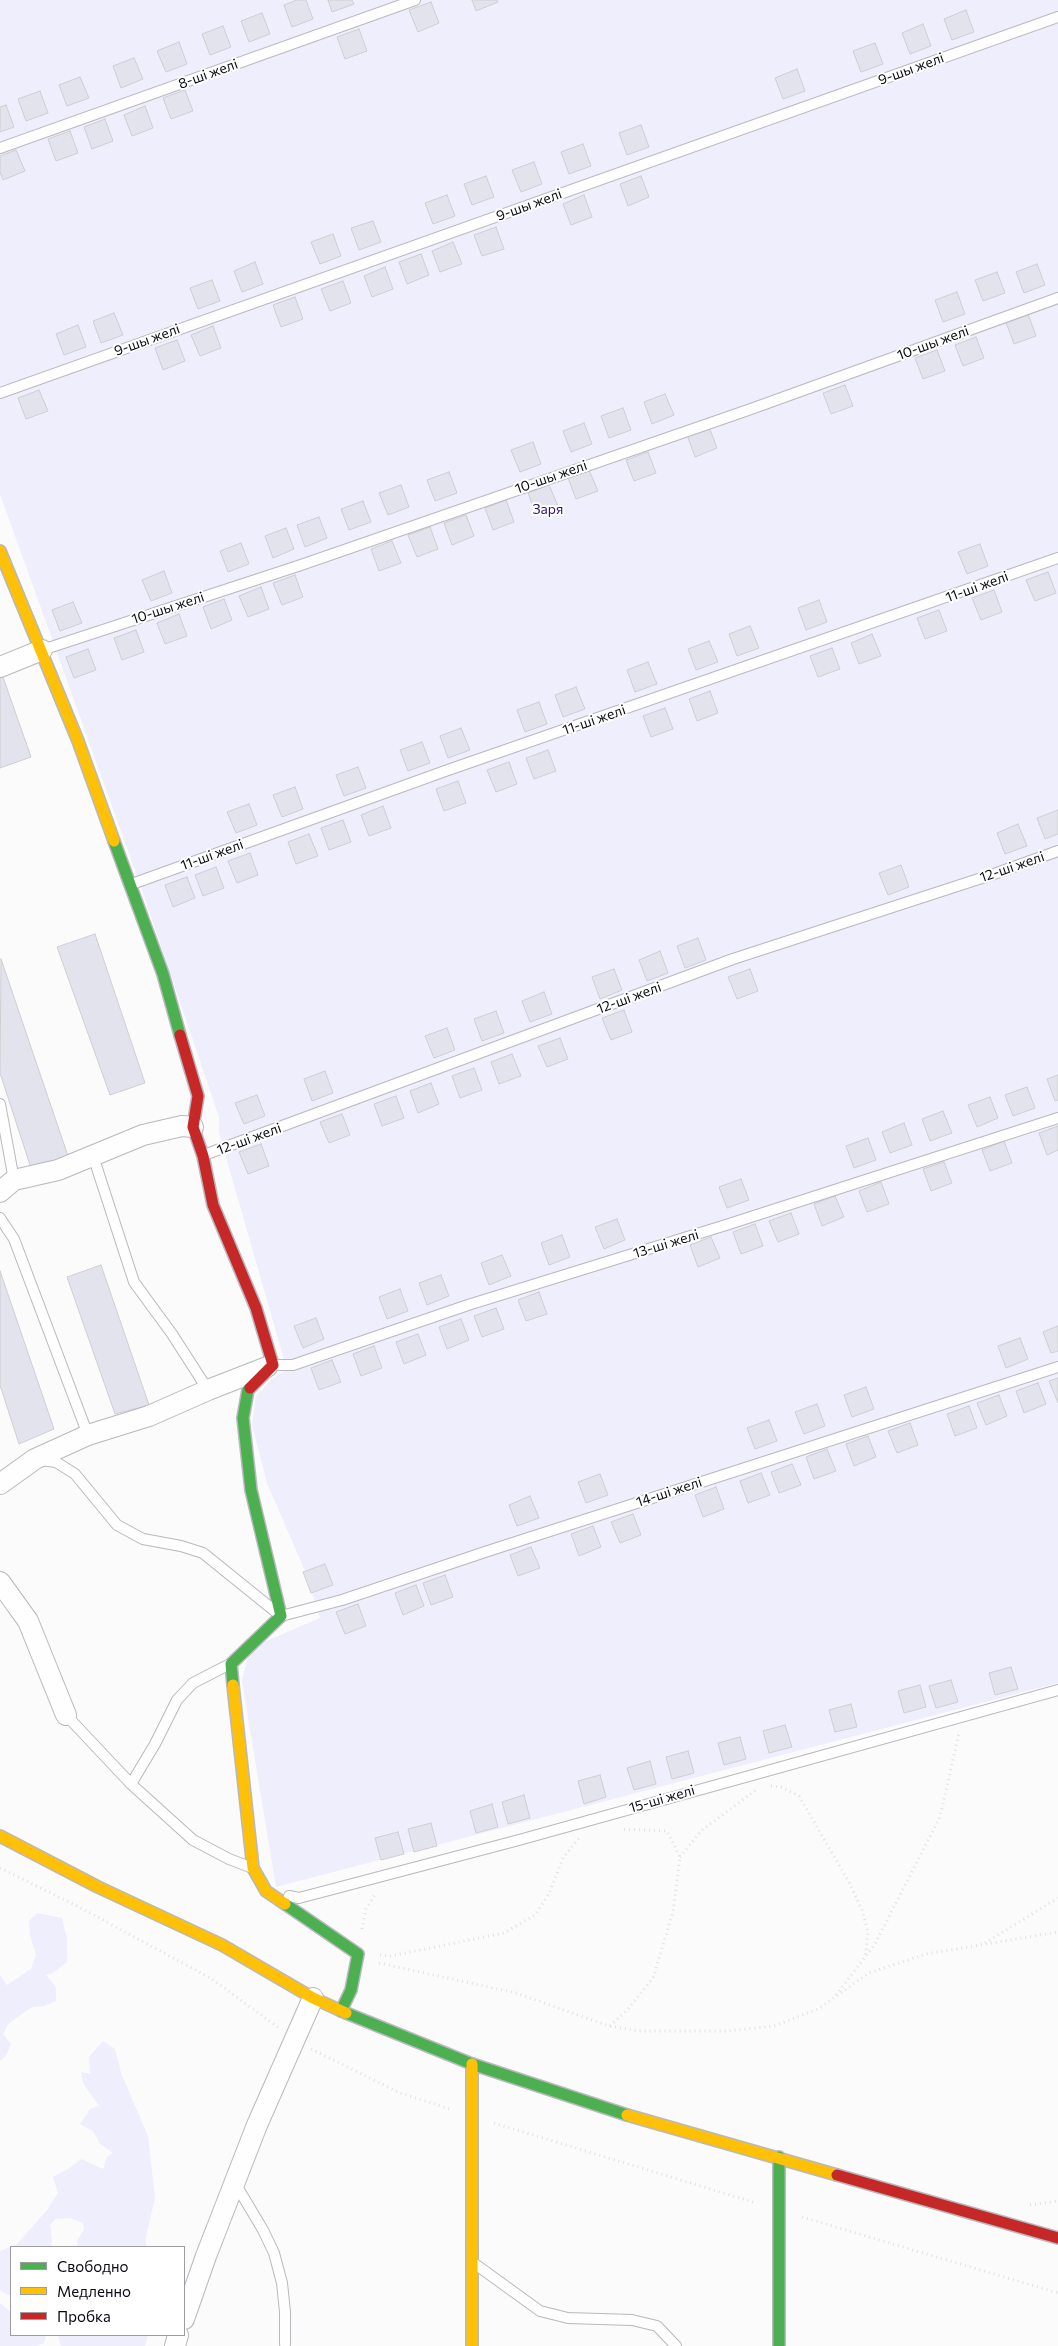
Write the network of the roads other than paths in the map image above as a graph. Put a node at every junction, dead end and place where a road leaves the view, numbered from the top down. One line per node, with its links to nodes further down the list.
1 (415, 0): 3 (lane, 8-ші желі)
2 (1058, 17): 5 (lane, 9-шы желі)
3 (0, 148)
4 (1058, 298): 8 (lane, 10-шы желі)
5 (0, 393)
6 (0, 551): 8 (street)
7 (1058, 558): 11 (lane, 11-ші желі)
8 (42, 650): 9 (street); 11 (street)
9 (0, 667)
10 (1058, 851): 16 (lane, 12-ші желі)
11 (131, 885): 14 (street)
12 (0, 1104): 17 (lane)
13 (1058, 1118): 19 (lane, 13-ші желі)
14 (193, 1127): 15 (street); 16 (street)
15 (93, 1156): 17 (street); 21 (lane)
16 (203, 1156): 19 (street)
17 (7, 1186)
18 (0, 1218): 22 (lane)
19 (273, 1365): 21 (street); 26 (street)
20 (1058, 1367): 26 (lane, 14-ші желі)
21 (208, 1390): 22 (street)
22 (88, 1435): 23 (street)
23 (35, 1459): 24 (street); 26 (lane)
24 (0, 1484)
25 (0, 1582): 29 (street)
26 (281, 1616): 27 (street)
27 (231, 1664): 30 (lane); 32 (street)
28 (1058, 1690): 33 (lane, 15-ші желі)
29 (66, 1715): 30 (lane)
30 (131, 1784): 32 (lane)
31 (0, 1836): 34 (street)
32 (254, 1868): 33 (street)
33 (266, 1891): 35 (street)
34 (313, 1998): 35 (street); 38 (street)
35 (340, 2011): 36 (street)
36 (472, 2064): 37 (street); 40 (street)
37 (779, 2157): 39 (street); 45 (street)
38 (234, 2182): 41 (street); 42 (lane)
39 (1058, 2238)
40 (472, 2262): 43 (street); 44 (lane)
41 (185, 2316)
42 (285, 2344)
43 (472, 2346)
44 (676, 2346)
45 (779, 2346)

